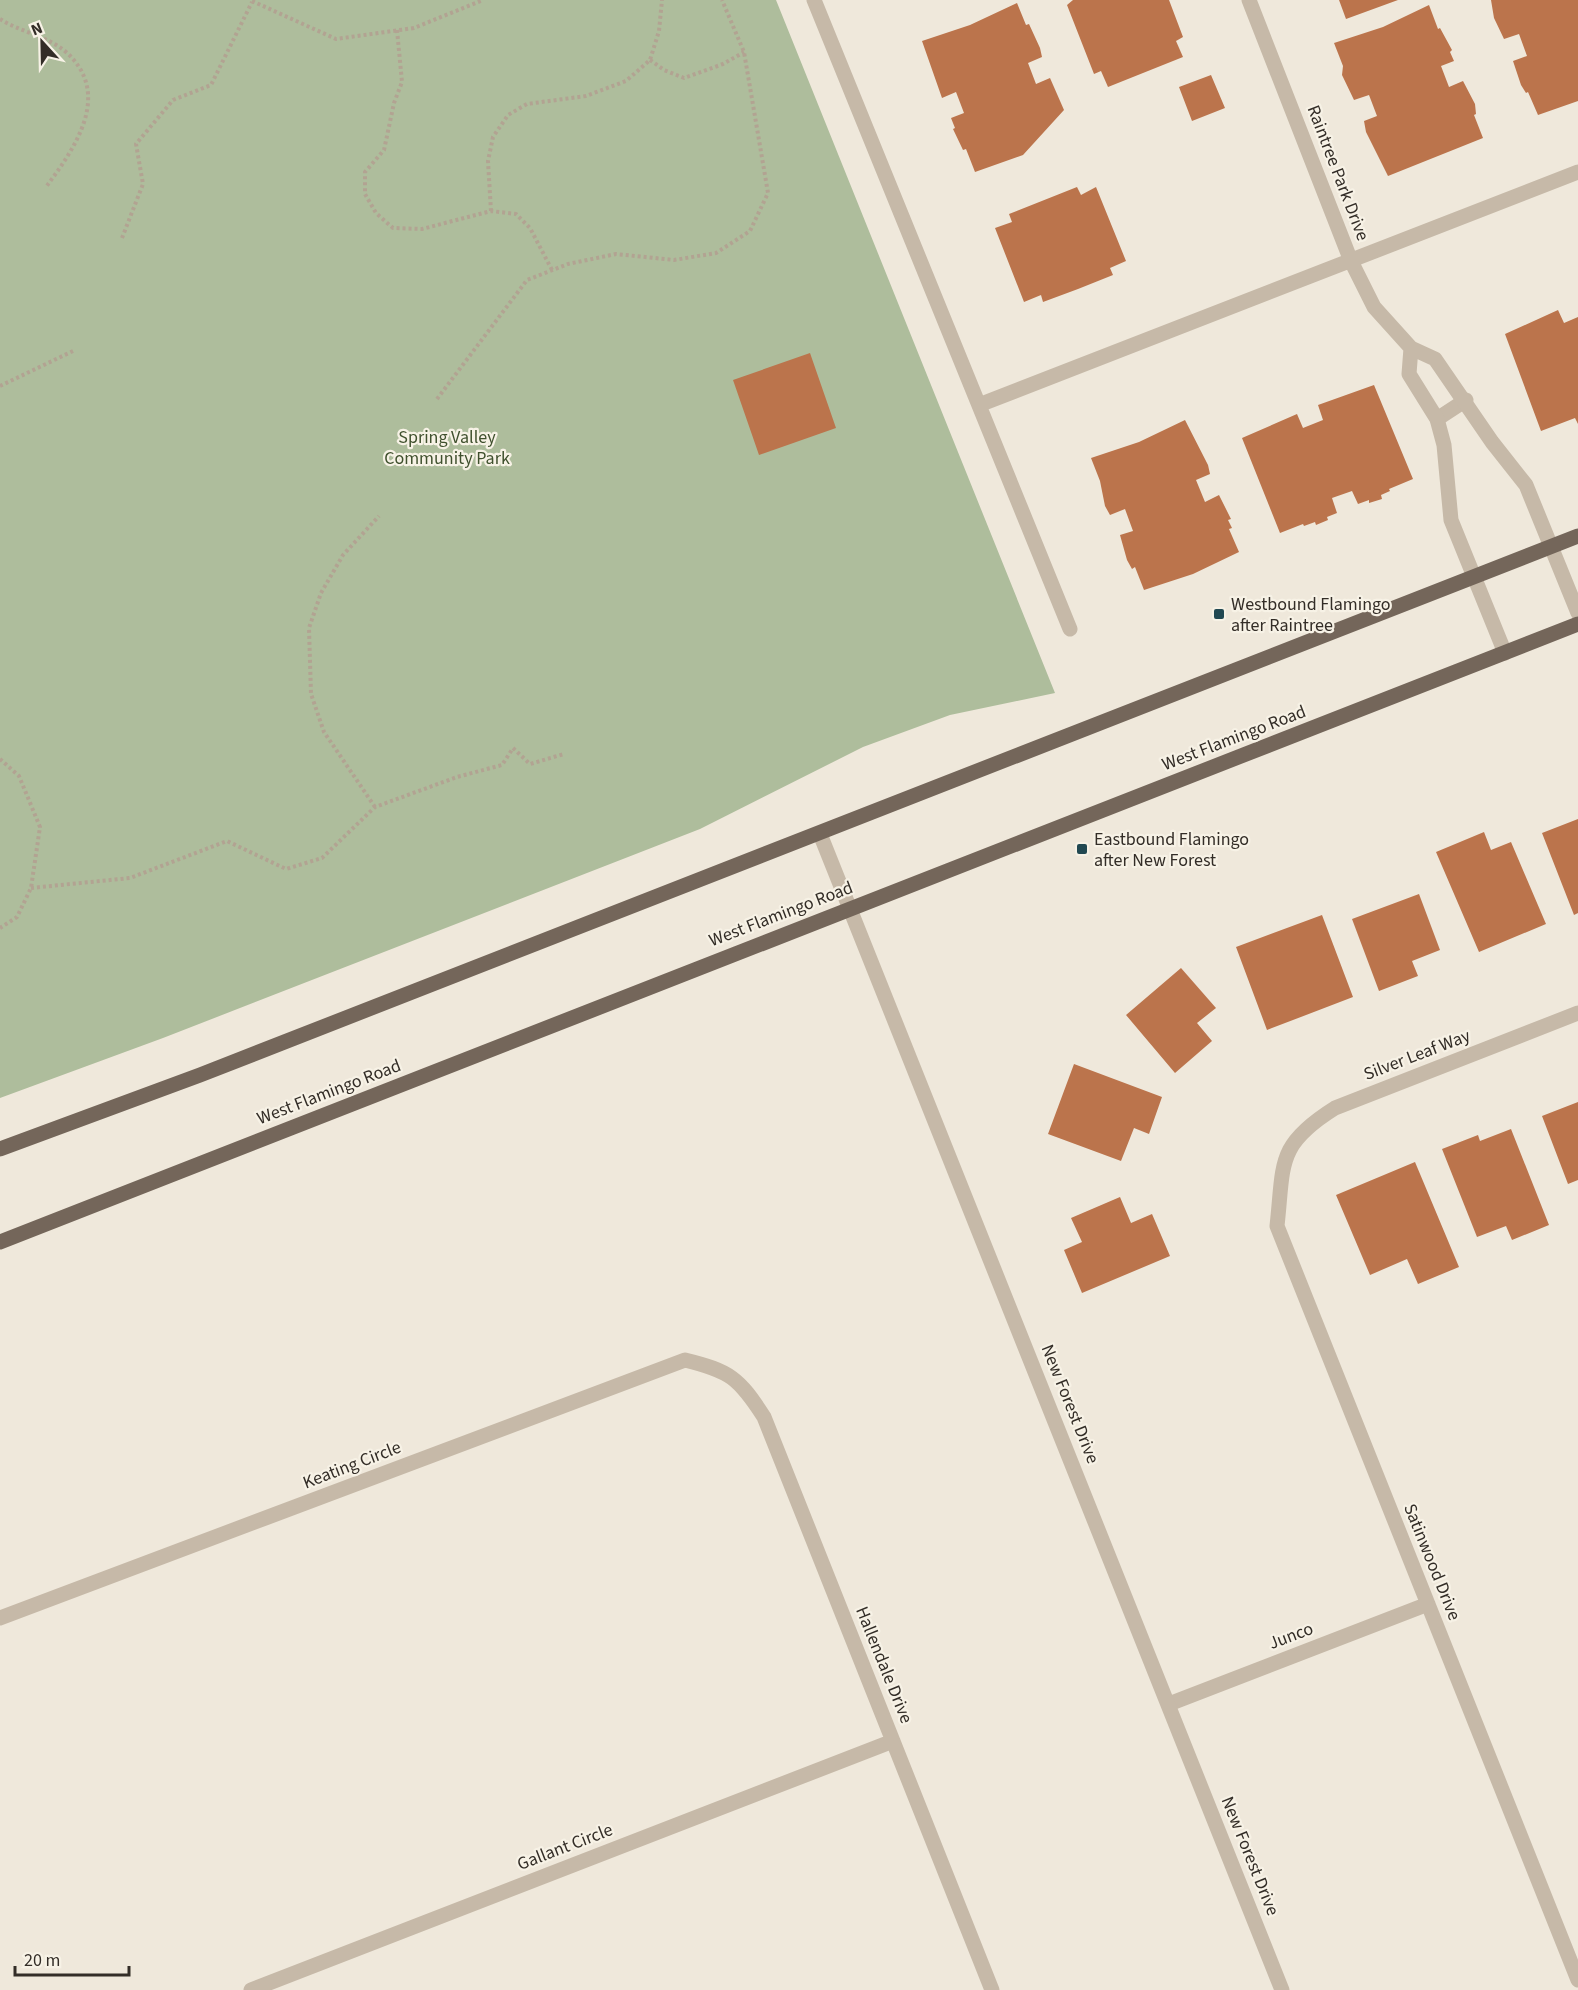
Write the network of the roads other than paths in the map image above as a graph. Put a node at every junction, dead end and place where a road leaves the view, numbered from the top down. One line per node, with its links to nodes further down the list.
1 (814, 0): 7 (street)
2 (1249, 0): 4 (street, Raintree Park Drive)
3 (1578, 171): 4 (street)
4 (1351, 261): 5 (street, Raintree Park Drive); 7 (street)
5 (1411, 348): 6 (street, Raintree Park Drive); 8 (street)
6 (1466, 400): 8 (street); 10 (street, Raintree Park Drive)
7 (979, 405): 14 (street)
8 (1437, 419): 11 (street)
9 (1578, 536): 10 (main road)
10 (1551, 546): 11 (main road); 12 (street, Raintree Park Drive)
11 (1473, 578): 15 (street); 16 (main road)
12 (1578, 613)
13 (1578, 624): 15 (main road, West Flamingo Road)
14 (1070, 629)
15 (1505, 652): 17 (main road, West Flamingo Road)
16 (820, 834): 17 (street, New Forest Drive); 19 (main road)
17 (850, 908): 21 (main road, West Flamingo Road); 25 (street, New Forest Drive)
18 (1578, 1013): 20 (street, Silver Leaf Way)
19 (0, 1149)
20 (1285, 1154): 23 (street, Satinwood Drive)
21 (0, 1242)
22 (720, 1369): 24 (street, Keating Circle); 26 (street, Hallendale Drive)
23 (1428, 1604): 25 (street, Junco); 27 (street, Satinwood Drive)
24 (0, 1618)
25 (1169, 1704): 30 (street, New Forest Drive)
26 (893, 1741): 28 (street, Gallant Circle); 29 (street, Hallendale Drive)
27 (1578, 1980)
28 (251, 1990)
29 (992, 1990)
30 (1282, 1990)

